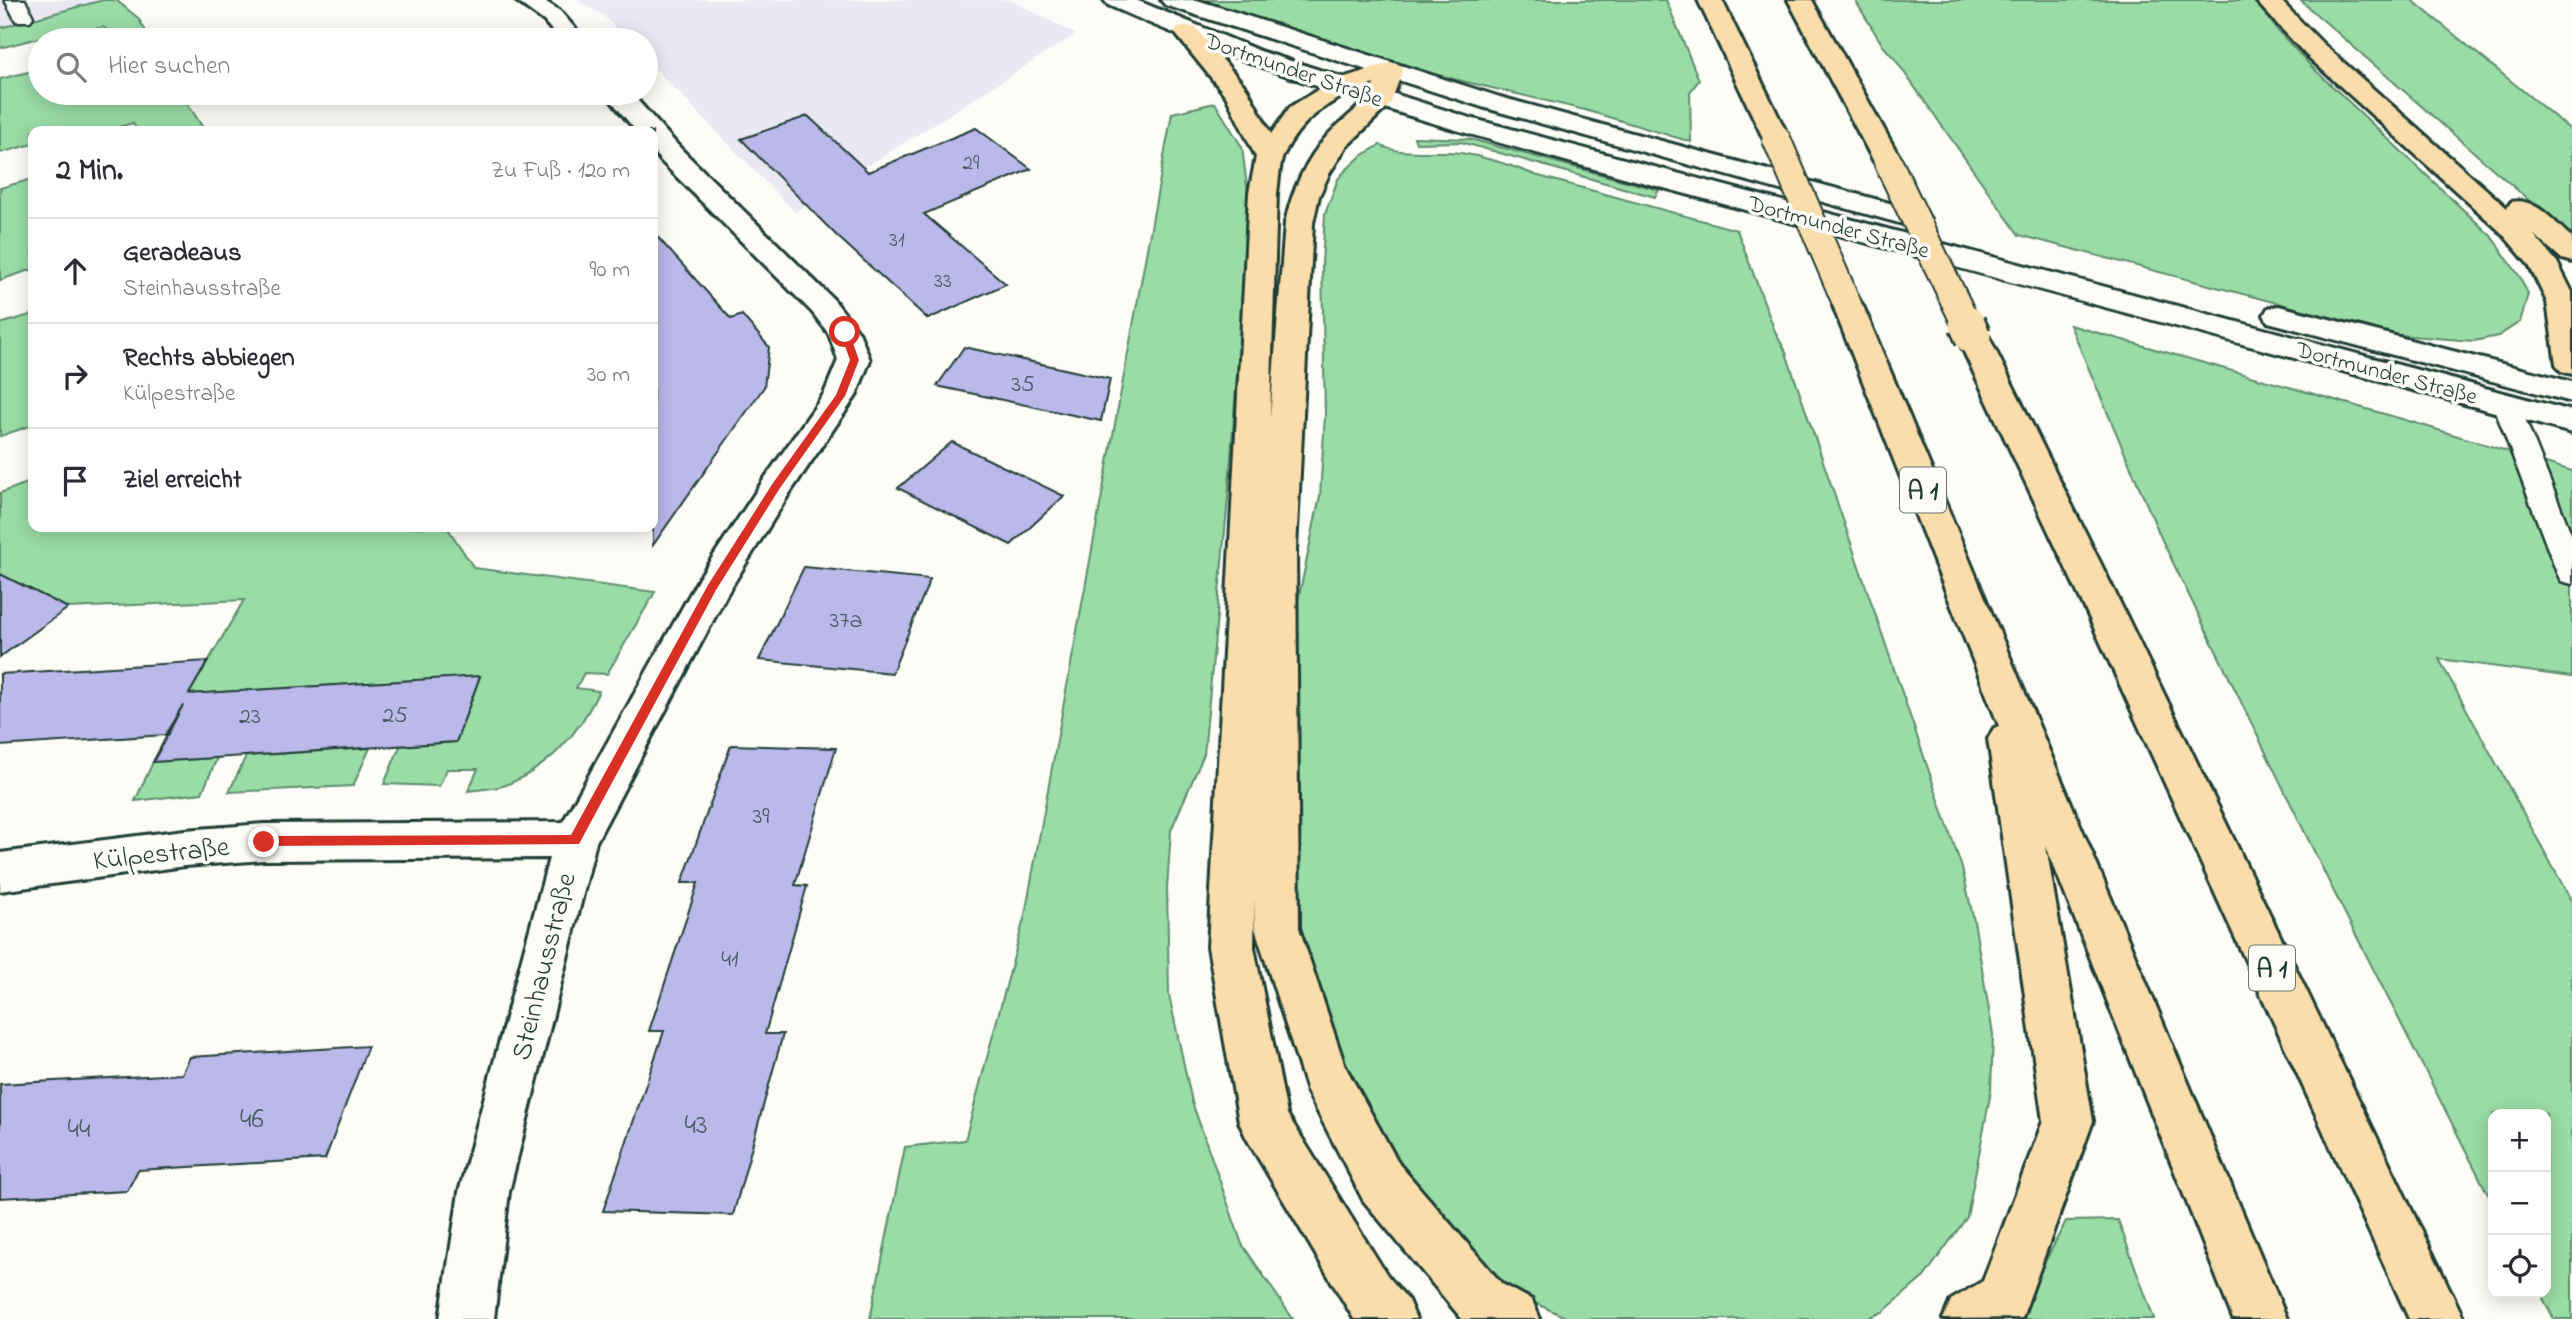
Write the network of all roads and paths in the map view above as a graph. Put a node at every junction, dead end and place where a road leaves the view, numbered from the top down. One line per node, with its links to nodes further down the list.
1 (527, 0): 8 (main road)
2 (1116, 0): 9 (main road, Dortmunder Straße)
3 (1173, 0): 10 (main road, Dortmunder Straße)
4 (1710, 0): 21 (highway, A 1, bridge)
5 (1800, 0): 29 (highway, A 1, bridge)
6 (2267, 0): 16 (highway)
7 (2288, 0): 15 (highway)
8 (562, 28)
9 (1186, 33): 10 (main road, Dortmunder Straße); 14 (highway)
10 (1371, 85): 14 (highway); 17 (main road, Dortmunder Straße); 18 (main road, Dortmunder Straße); 26 (highway)
11 (628, 105): 12 (main road, Steinhausstraße)
12 (646, 126)
13 (658, 140): 22 (main road, Steinhausstraße)
14 (1269, 158): 25 (highway)
15 (2572, 253)
16 (2572, 364)
17 (2572, 391)
18 (2506, 404): 19 (main road, Dortmunder Straße); 20 (lane)
19 (2572, 422)
20 (2572, 573)
21 (1998, 674): 27 (highway); 28 (highway, A 1)
22 (575, 840): 23 (main road, Külpestraße); 24 (main road, Steinhausstraße)
23 (0, 872)
24 (467, 1319)
25 (1389, 1319)
26 (1513, 1319)
27 (1970, 1319)
28 (2260, 1319)
29 (2437, 1319)

